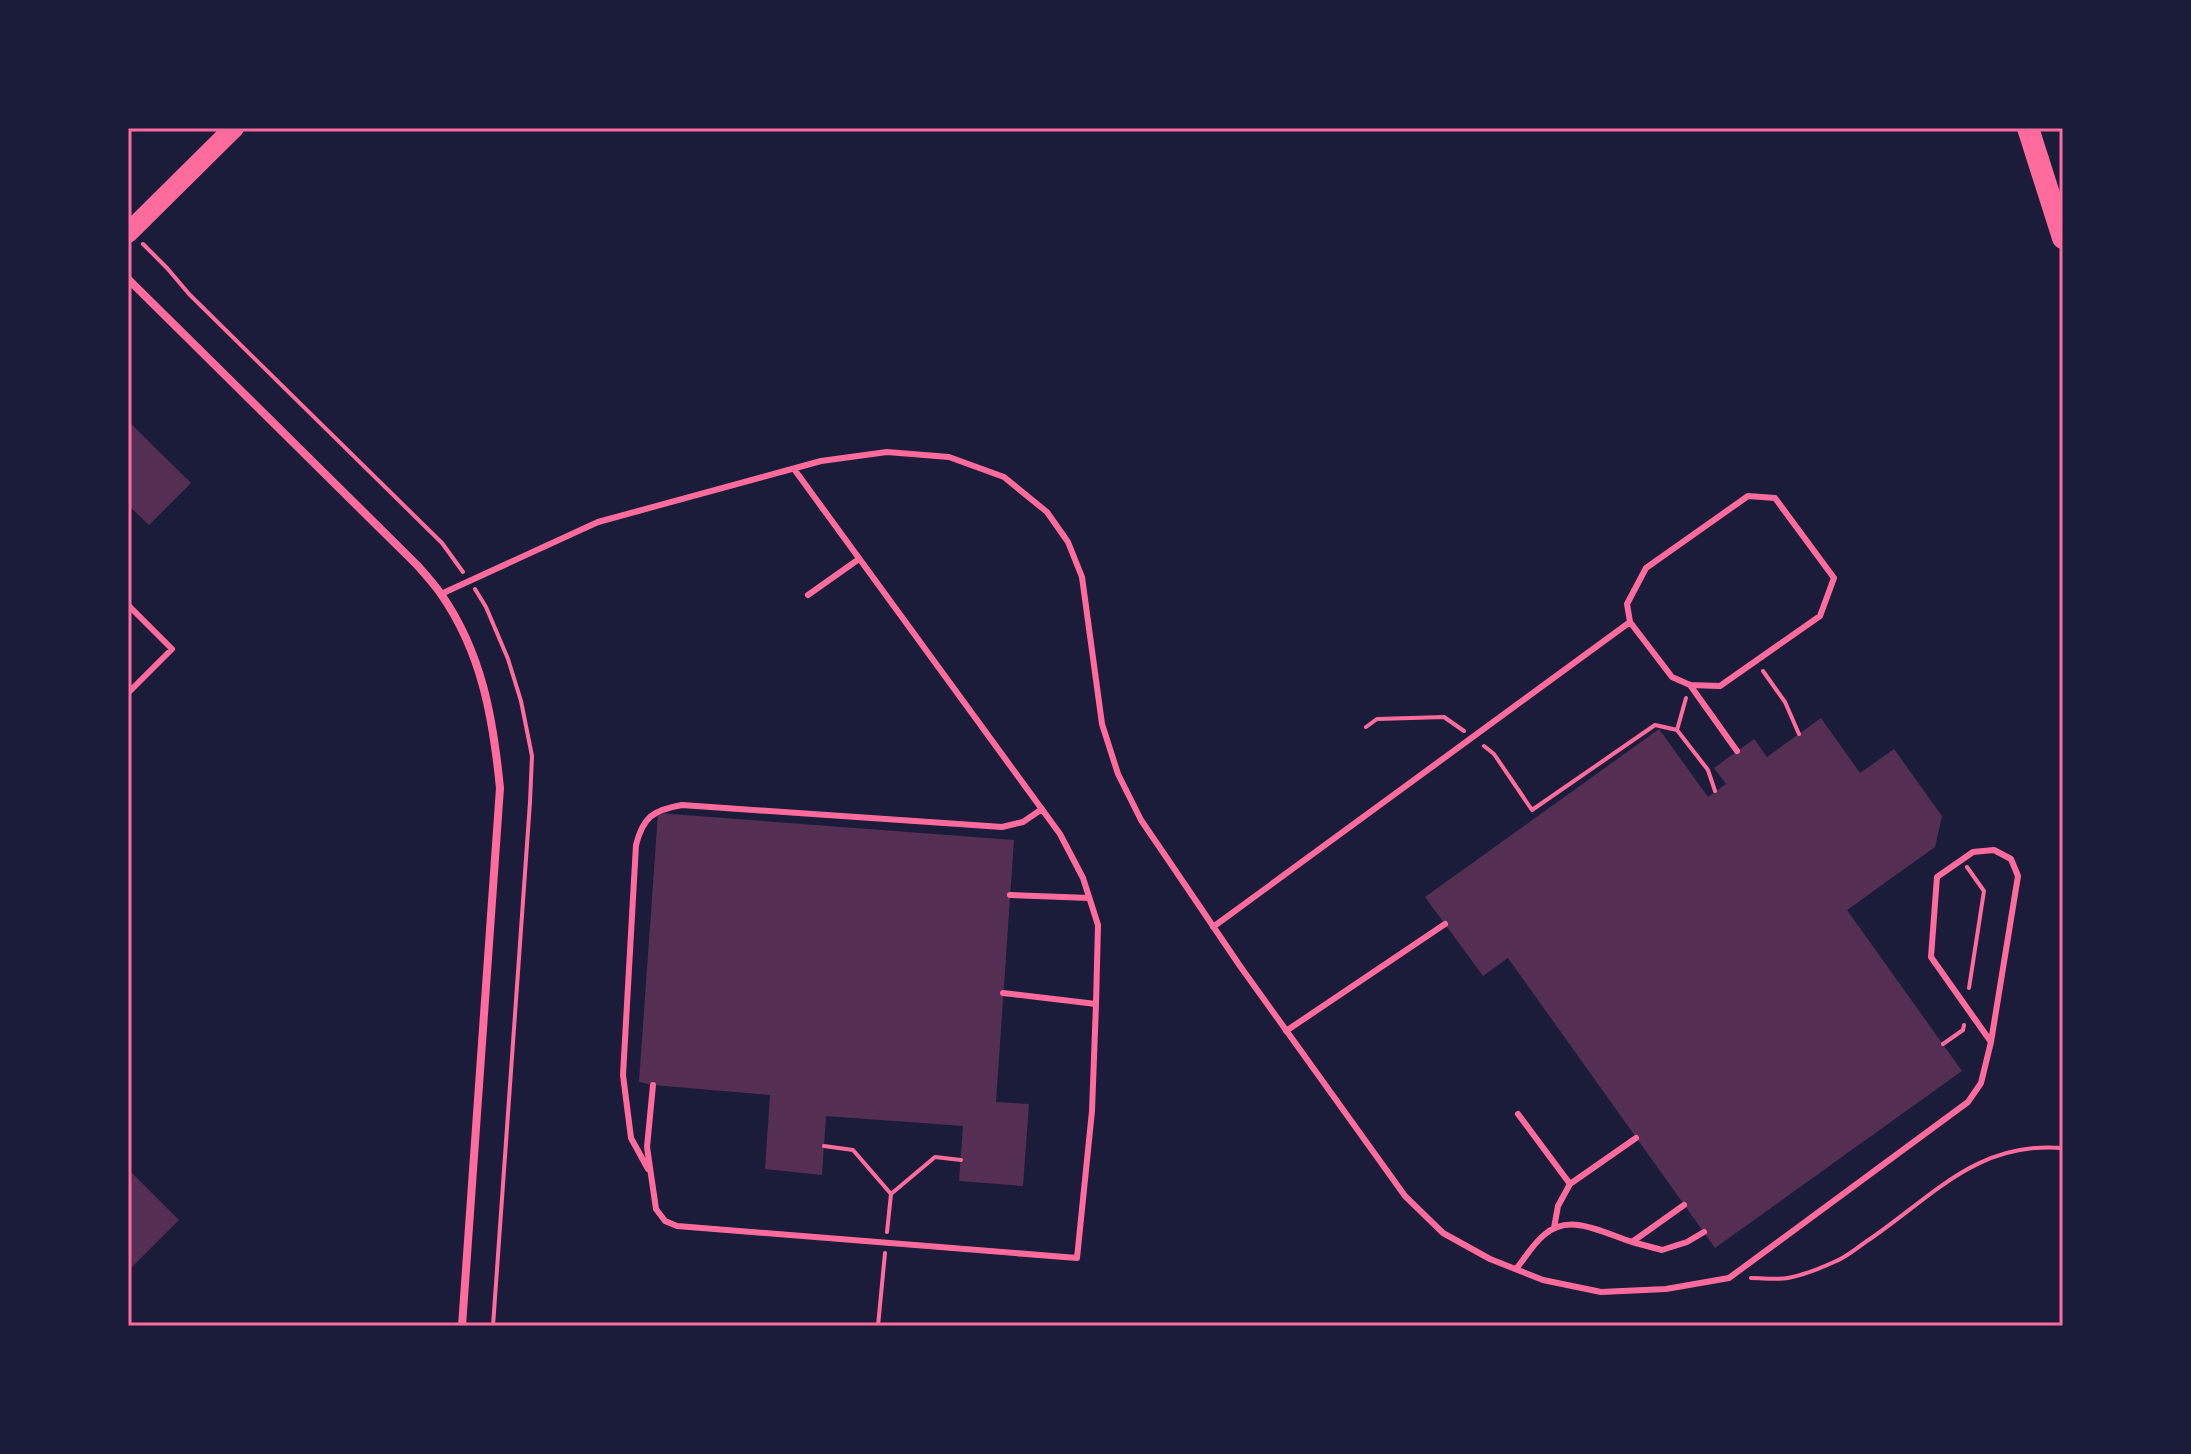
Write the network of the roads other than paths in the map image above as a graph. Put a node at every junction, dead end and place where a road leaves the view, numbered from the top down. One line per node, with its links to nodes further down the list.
1 (234, 128): 3 (main road)
2 (2028, 128): 4 (highway)
3 (129, 232)
4 (2063, 238)
5 (128, 279): 8 (street)
6 (794, 469): 7 (lane); 8 (lane); 19 (lane)
7 (859, 559): 9 (lane); 15 (lane)
8 (441, 594): 34 (street)
9 (808, 595)
10 (128, 605): 13 (lane)
11 (1630, 622): 12 (lane); 12 (lane); 19 (lane)
12 (1690, 685): 14 (lane)
13 (128, 693)
14 (1737, 751)
15 (1042, 809): 17 (lane); 27 (lane)
16 (1010, 895): 17 (lane)
17 (1089, 898): 21 (lane)
18 (1445, 924): 22 (lane)
19 (1213, 927): 22 (lane)
20 (1003, 993): 21 (lane)
21 (1096, 1004): 27 (lane)
22 (1286, 1031): 33 (lane)
23 (1991, 1042): 23 (lane); 33 (lane)
24 (653, 1085): 27 (lane)
25 (1518, 1114): 28 (lane)
26 (1636, 1138): 28 (lane)
27 (651, 1176)
28 (1570, 1184): 30 (lane)
29 (1684, 1205): 32 (lane)
30 (1554, 1228): 32 (lane); 33 (lane)
31 (1704, 1232): 32 (lane)
32 (1632, 1242)
33 (1516, 1269)
34 (462, 1326)

